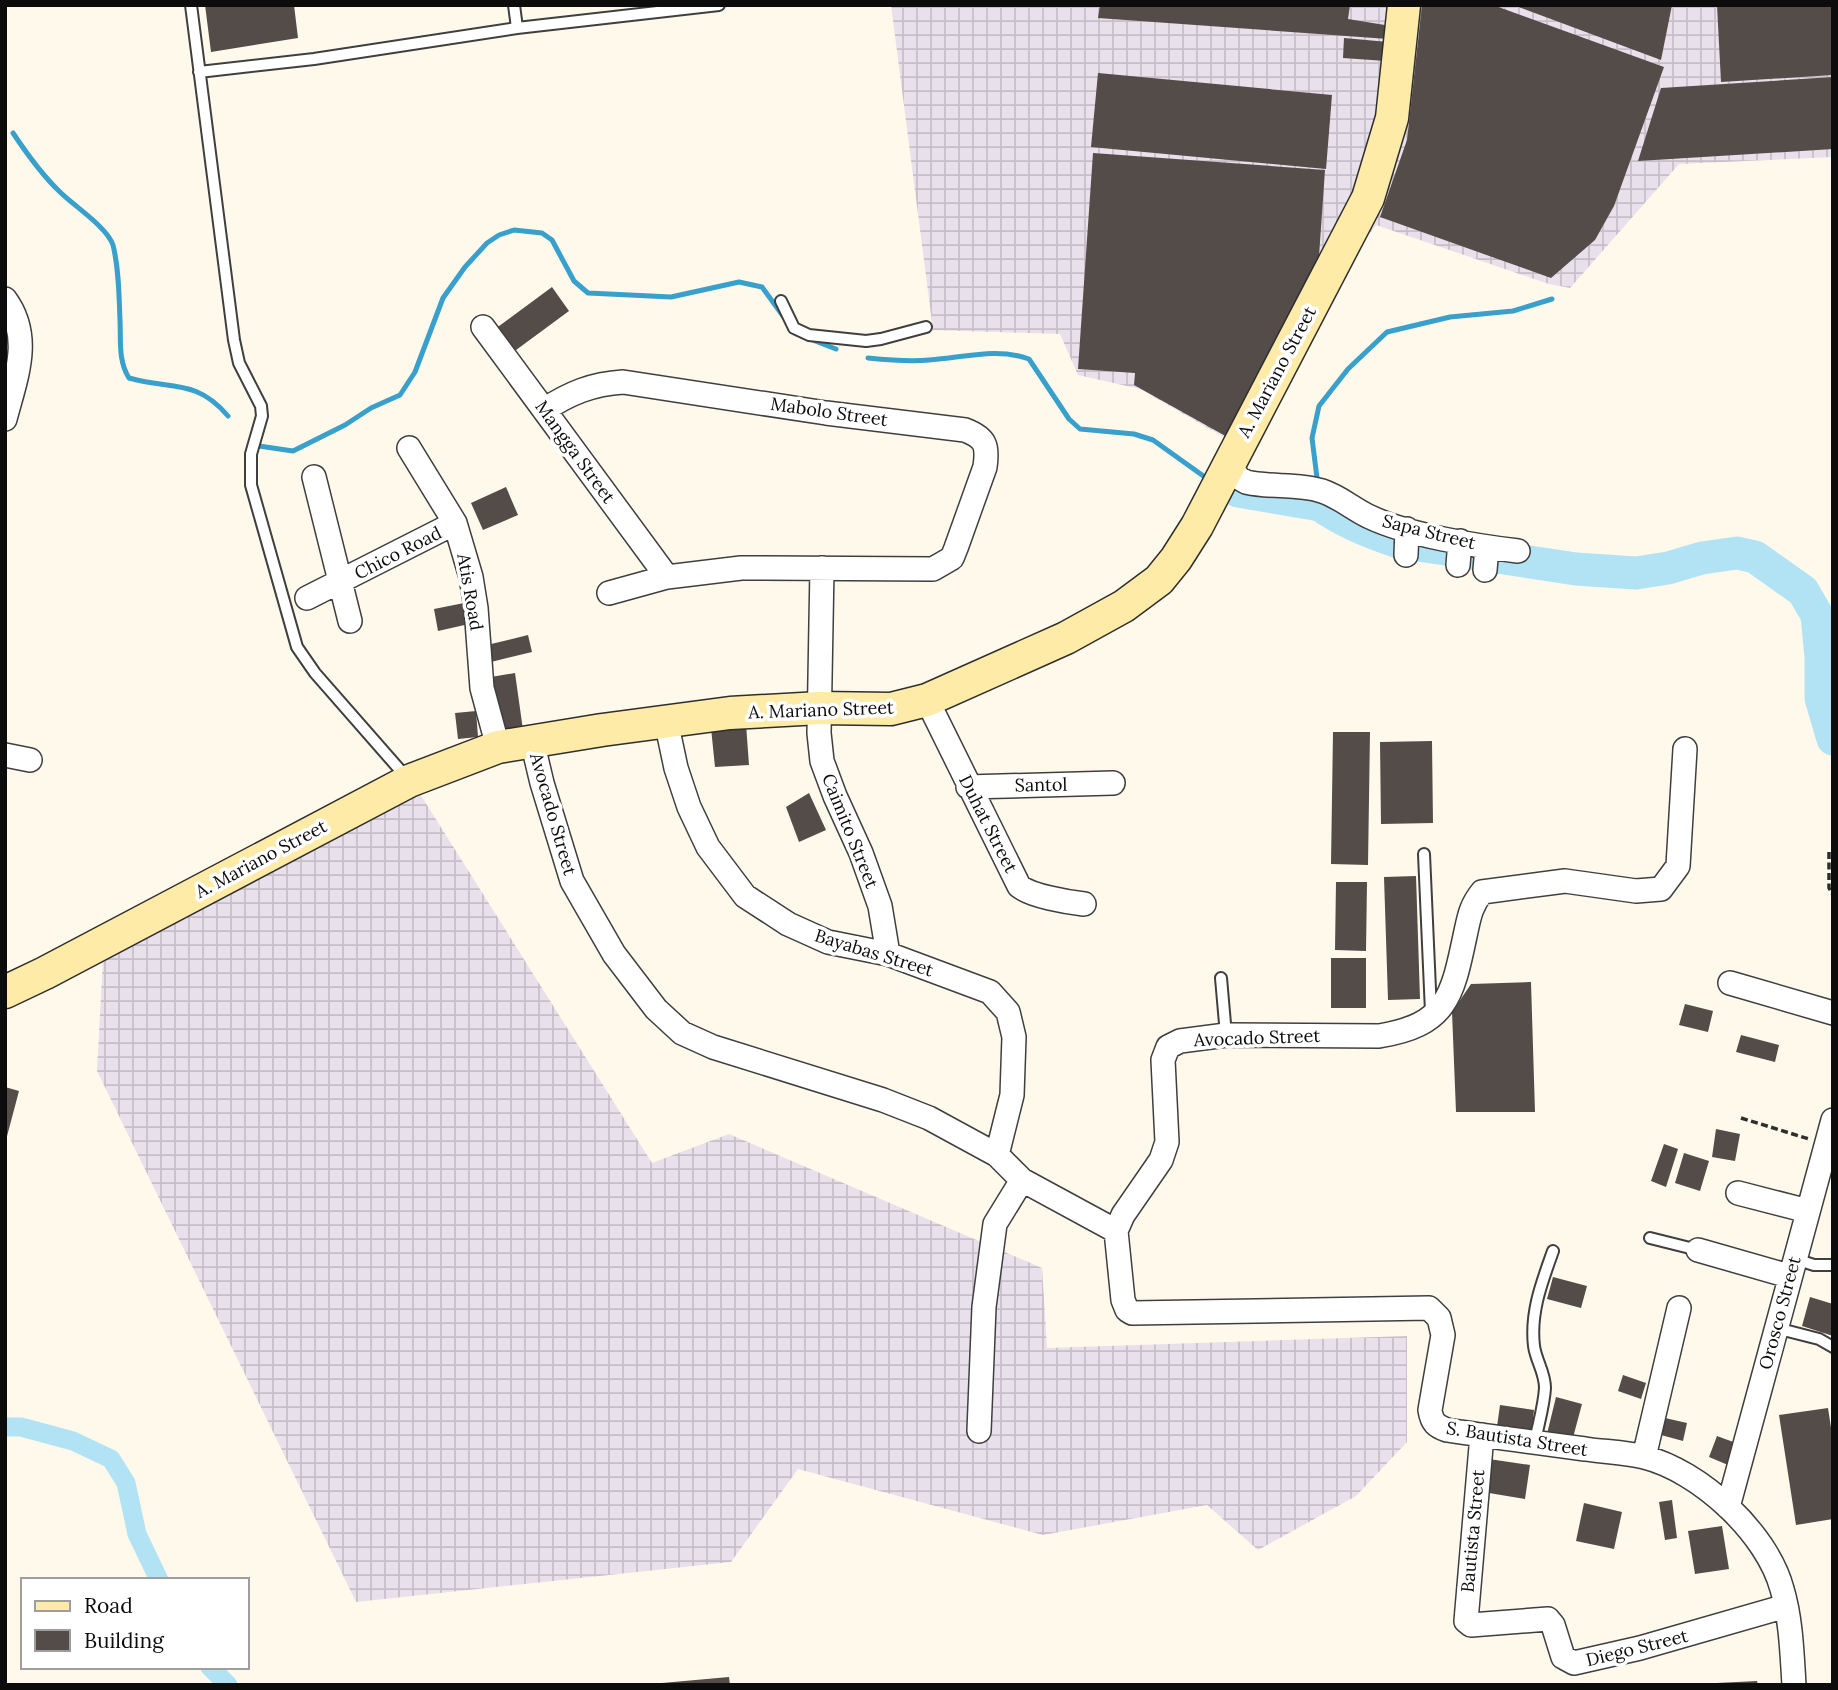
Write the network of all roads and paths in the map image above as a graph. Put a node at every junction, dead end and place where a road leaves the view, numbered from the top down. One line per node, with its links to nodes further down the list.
1 (191, 5): 6 (lane)
2 (514, 5): 5 (lane)
3 (719, 5): 5 (lane)
4 (1404, 5): 14 (street, A. Mariano Street)
5 (517, 29): 6 (lane)
6 (199, 72): 32 (lane)
7 (5, 299): 12 (street)
8 (781, 301): 10 (lane)
9 (483, 327): 11 (street, Mangga Street)
10 (926, 327)
11 (544, 411): 18 (street, Mabolo Street); 19 (street, Mangga Street)
12 (5, 419)
13 (409, 448): 16 (street, Atis Road)
14 (1223, 476): 17 (street, Sapa Street); 24 (street, A. Mariano Street)
15 (314, 477): 20 (street, Chico Road)
16 (455, 523): 20 (street, Chico Road); 28 (street, Atis Road)
17 (1518, 551)
18 (822, 568): 19 (street); 25 (street)
19 (667, 577): 21 (street)
20 (340, 583): 22 (street); 23 (street, Chico Road)
21 (609, 593)
22 (307, 598)
23 (350, 621)
24 (926, 700): 25 (street, A. Mariano Street); 34 (street, Duhat Street)
25 (820, 708): 26 (street, A. Mariano Street); 39 (street, Caimito Street)
26 (666, 720): 27 (street, A. Mariano Street); 39 (street, Bayabas Street)
27 (532, 741): 28 (street, A. Mariano Street); 49 (street, Avocado Street)
28 (498, 747): 32 (street, A. Mariano Street)
29 (1685, 749): 44 (street)
30 (5, 755): 31 (street)
31 (30, 760)
32 (409, 781): 42 (street, A. Mariano Street)
33 (1113, 783): 34 (street, Santol)
34 (968, 787): 38 (street, Duhat Street)
35 (1829, 852): 37 (path)
36 (1424, 854): 44 (lane)
37 (1833, 895)
38 (1084, 904)
39 (888, 954): 49 (street, Bayabas Street)
40 (1221, 978): 45 (lane)
41 (1730, 983): 43 (street)
42 (5, 992)
43 (1833, 1013)
44 (1432, 1019): 45 (street, Avocado Street)
45 (1226, 1035): 53 (street, Avocado Street)
46 (1741, 1118): 48 (path)
47 (1833, 1120): 48 (street, Orosco Street)
48 (1826, 1143): 52 (street, Orosco Street)
49 (997, 1155): 50 (street, Avocado Street)
50 (1022, 1180): 53 (street, Avocado Street); 62 (street)
51 (1738, 1193): 52 (street)
52 (1808, 1211): 58 (street, Orosco Street)
53 (1116, 1231): 63 (street, S. Bautista Street)
54 (1650, 1238): 55 (lane)
55 (1698, 1250): 58 (street)
56 (1553, 1251): 64 (lane)
57 (1833, 1265): 58 (lane)
58 (1792, 1268): 60 (street, Orosco Street)
59 (1679, 1308): 65 (street)
60 (1776, 1328): 61 (lane); 66 (street, Orosco Street)
61 (1833, 1347)
62 (979, 1431)
63 (1482, 1435): 64 (street, S. Bautista Street); 68 (street, Bautista Street)
64 (1535, 1442): 65 (street, S. Bautista Street)
65 (1644, 1457): 66 (street, S. Bautista Street)
66 (1728, 1507): 67 (street, S. Bautista Street)
67 (1786, 1606): 68 (street, Diego Street); 69 (street, S. Bautista Street)
68 (1471, 1625)
69 (1794, 1685)

